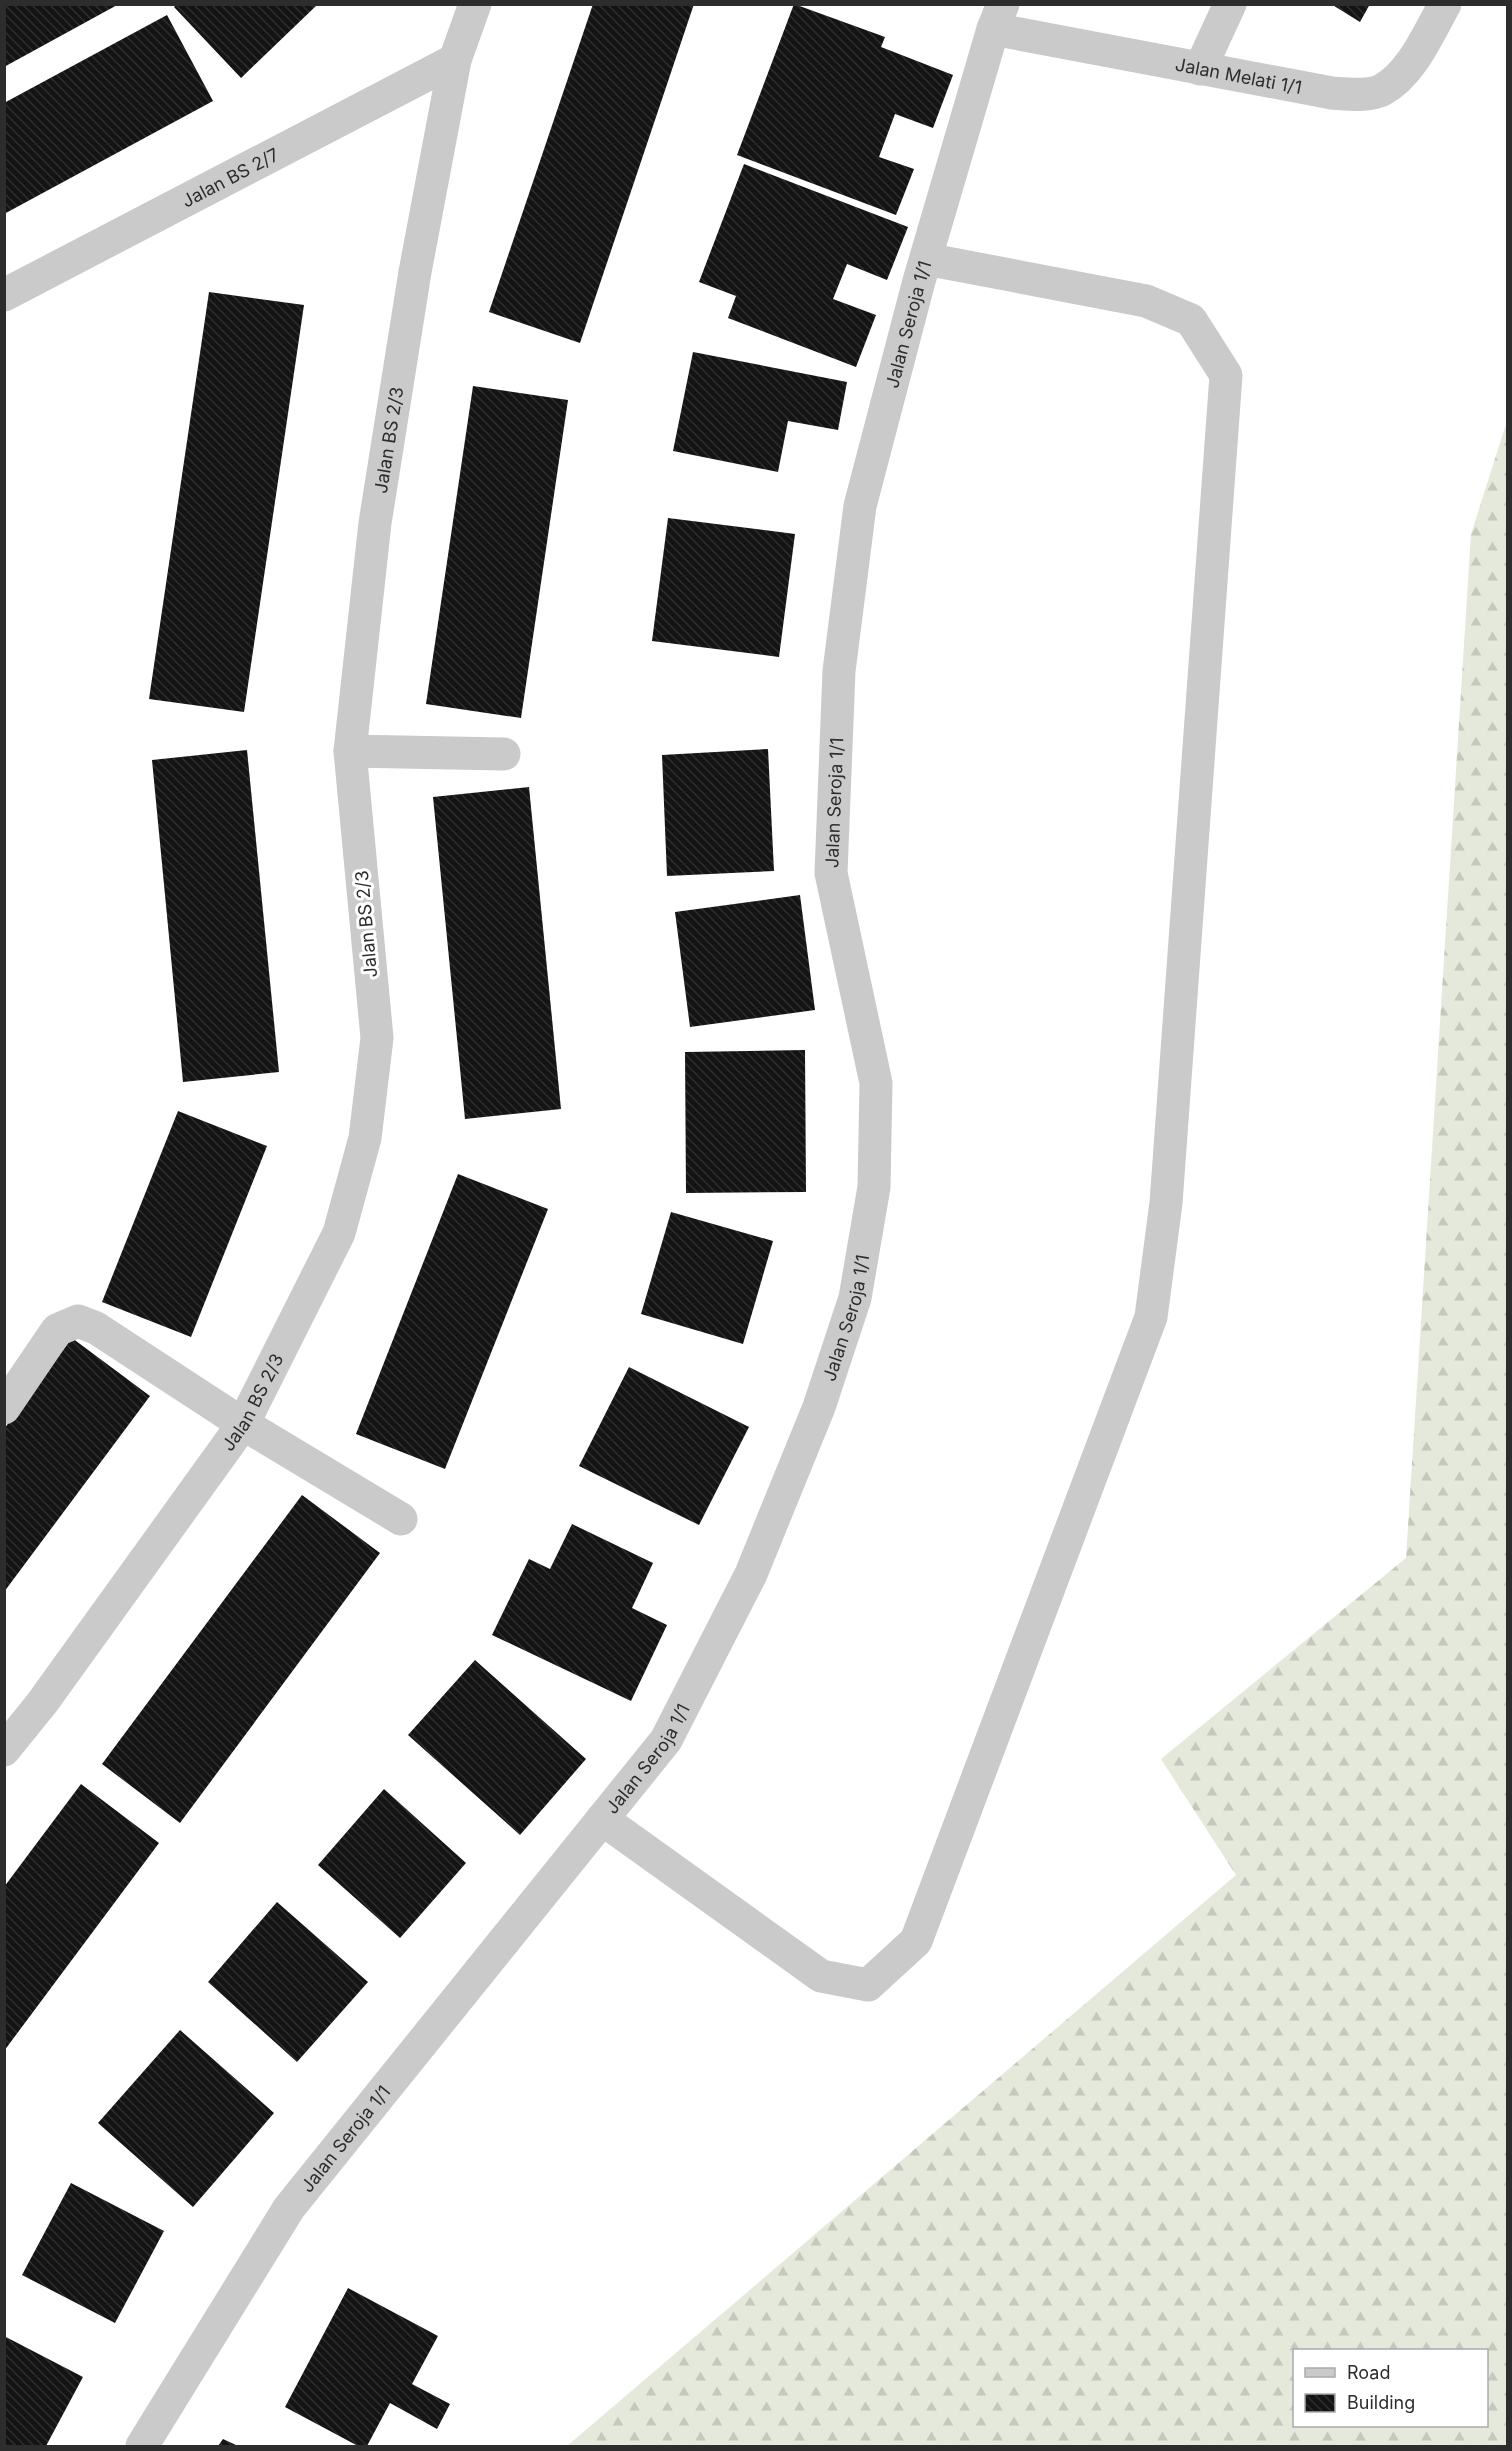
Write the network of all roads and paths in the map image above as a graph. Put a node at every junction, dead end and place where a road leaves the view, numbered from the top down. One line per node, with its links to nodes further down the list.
1 (475, 4): 5 (street, Jalan BS 2/3)
2 (1230, 4): 6 (street)
3 (1445, 4): 6 (street, Jalan Melati 1/1)
4 (998, 17): 6 (street, Jalan Melati 1/1); 7 (street, Jalan Seroja 1/1)
5 (455, 60): 8 (street, Jalan BS 2/7); 9 (street, Jalan BS 2/3)
6 (1200, 69)
7 (926, 259): 15 (street, Jalan Seroja 1/1); 15 (street)
8 (4, 295)
9 (350, 751): 10 (street); 12 (street, Jalan BS 2/3)
10 (504, 754)
11 (4, 1408): 12 (street)
12 (243, 1424): 13 (street); 14 (street, Jalan BS 2/3)
13 (401, 1519)
14 (4, 1749)
15 (602, 1819): 16 (street, Jalan Seroja 1/1)
16 (142, 2446)

